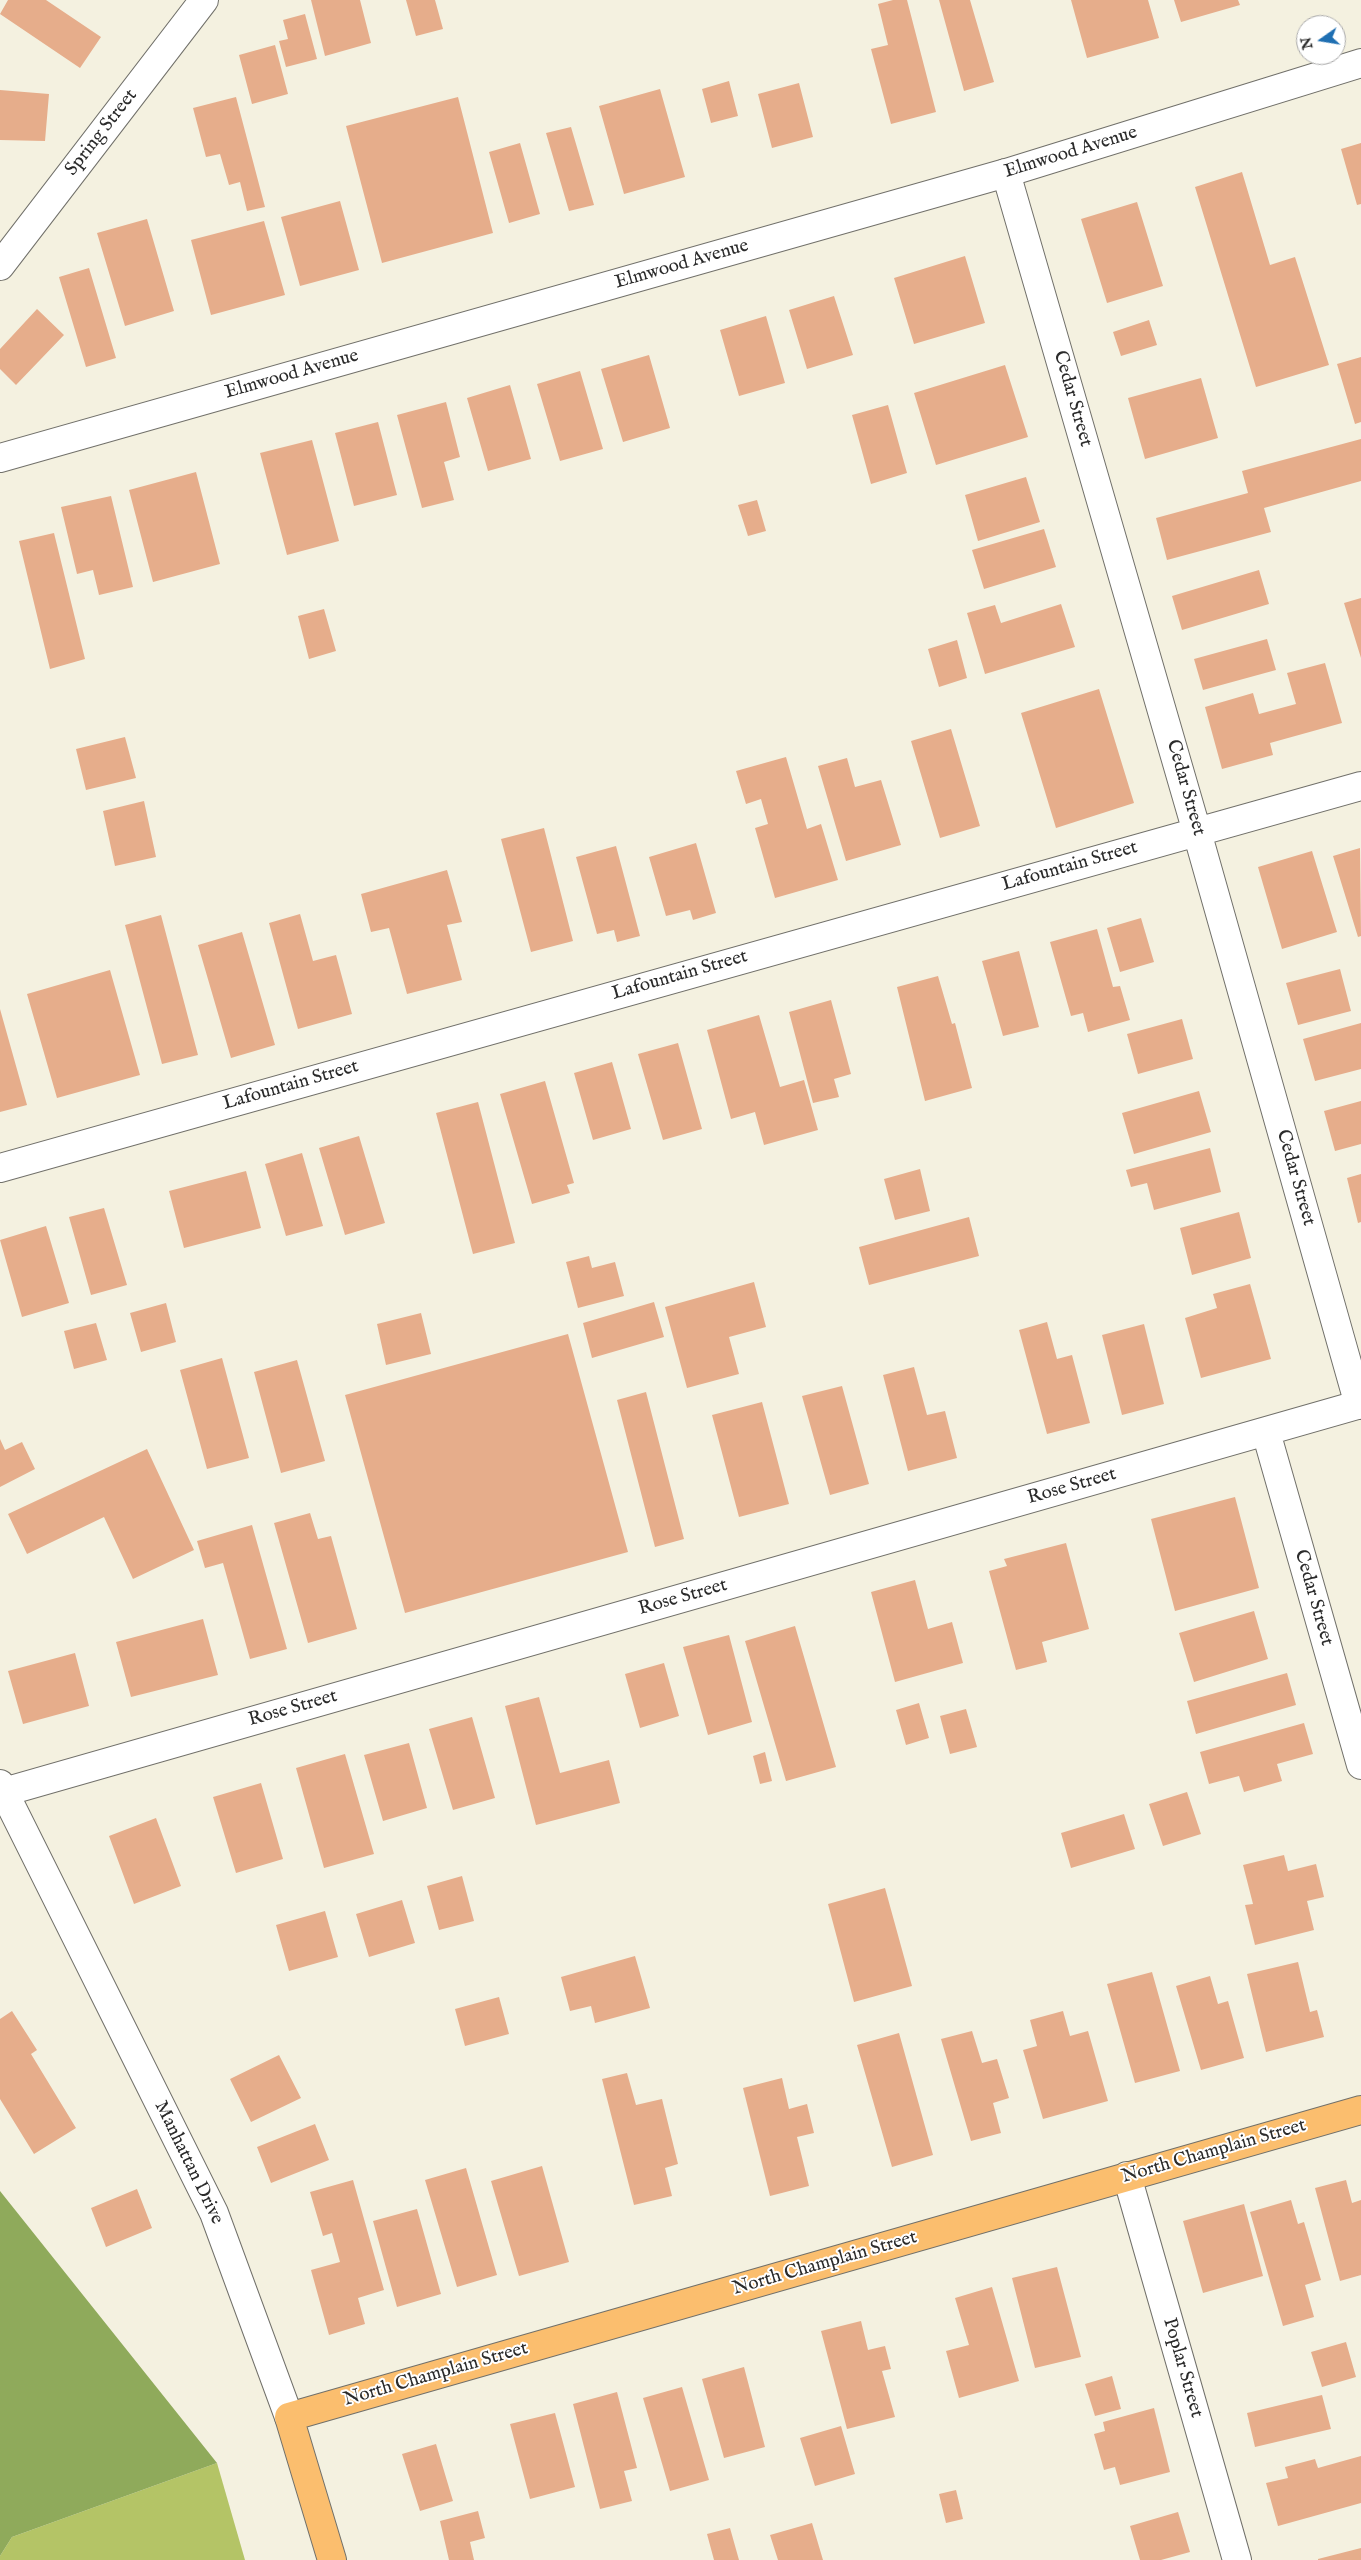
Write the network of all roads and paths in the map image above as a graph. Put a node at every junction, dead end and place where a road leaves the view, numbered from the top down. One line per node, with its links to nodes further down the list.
1 (204, 0): 4 (street, Spring Street)
2 (1361, 63): 3 (street, Elmwood Avenue)
3 (1006, 173): 5 (street, Elmwood Avenue); 7 (street, Cedar Street)
4 (0, 266)
5 (0, 458)
6 (1361, 786): 7 (street, Lafountain Street)
7 (1197, 832): 8 (street, Lafountain Street); 9 (street, Cedar Street)
8 (0, 1168)
9 (1360, 1404): 10 (street, Rose Street)
10 (1266, 1432): 11 (street, Cedar Street); 12 (street, Rose Street)
11 (1361, 1765)
12 (2, 1788): 15 (street, Manhattan Drive)
13 (1361, 2110): 14 (main road, North Champlain Street)
14 (1127, 2176): 15 (main road, North Champlain Street); 17 (street, Poplar Street)
15 (289, 2417): 16 (main road, Manhattan Drive)
16 (332, 2560)
17 (1237, 2560)

